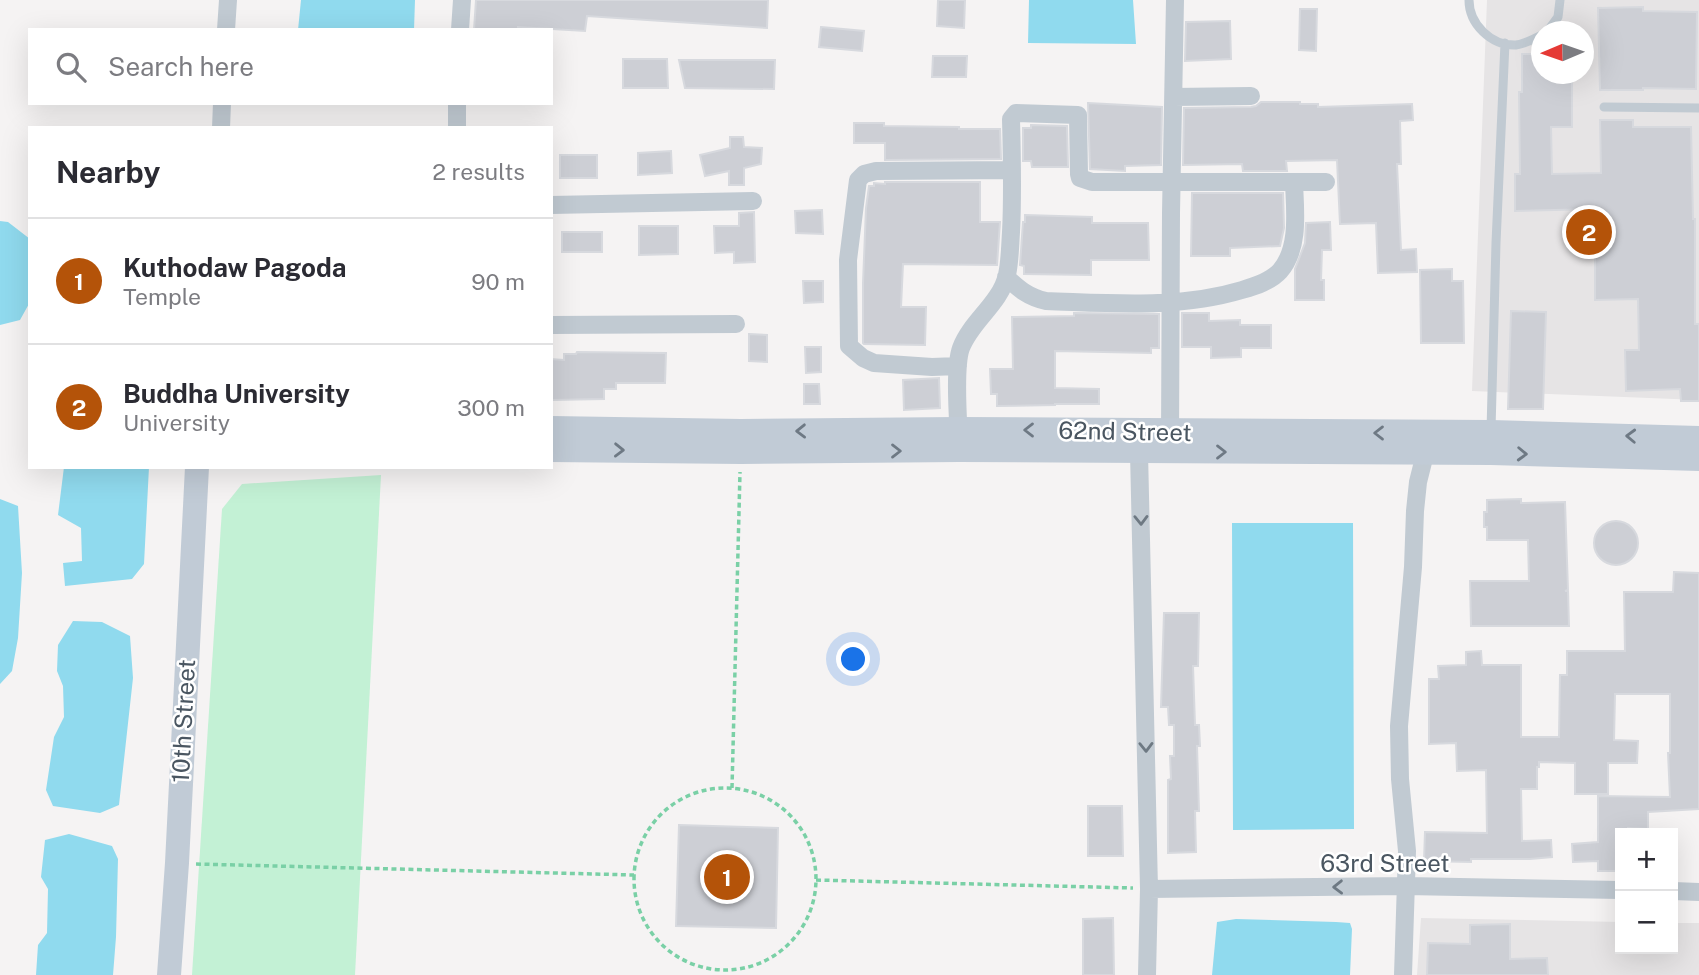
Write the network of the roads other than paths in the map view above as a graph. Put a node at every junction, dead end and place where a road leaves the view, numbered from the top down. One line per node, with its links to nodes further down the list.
1 (228, 0): 7 (street)
2 (462, 0): 8 (street)
3 (1175, 0): 12 (street)
4 (1469, 0): 10 (lane)
5 (1560, 0): 6 (lane)
6 (1555, 21)
7 (226, 28)
8 (460, 28)
9 (1531, 40): 10 (lane)
10 (1505, 43): 35 (lane)
11 (1251, 96): 12 (street)
12 (1174, 97): 21 (street)
13 (222, 105): 17 (street)
14 (457, 105): 18 (street)
15 (1604, 107): 16 (lane)
16 (1699, 108)
17 (221, 126)
18 (457, 126)
19 (1012, 170): 21 (street); 25 (street); 29 (street)
20 (1326, 182): 22 (street)
21 (1172, 183): 22 (street); 26 (street)
22 (1294, 183): 26 (street)
23 (752, 201): 24 (street)
24 (553, 205)
25 (1006, 277): 26 (street); 29 (street)
26 (1170, 303): 34 (street)
27 (736, 324): 28 (street)
28 (553, 325)
29 (958, 366): 32 (street)
30 (553, 429): 33 (main road, 62nd Street)
31 (1699, 438): 35 (main road, 62nd Street, one-way to 35)
32 (959, 440): 33 (main road, 62nd Street); 34 (main road, 62nd Street, one-way to 32); 38 (main road, 62nd Street)
33 (741, 442): 37 (main road, 62nd Street, one-way to 33)
34 (1170, 442): 36 (main road, 62nd Street); 38 (main road, 62nd Street)
35 (1491, 442): 36 (main road, 62nd Street); 39 (main road, 62nd Street, one-way to 39)
36 (1425, 443): 41 (street)
37 (553, 450)
38 (1139, 452): 42 (street, one-way to 42)
39 (1699, 458)
40 (197, 469): 46 (main road, 10th Street)
41 (1406, 886): 42 (street, 63rd Street, one-way to 42); 43 (street, 63rd Street); 48 (street)
42 (1149, 889): 47 (street)
43 (1615, 890)
44 (1678, 891): 45 (street)
45 (1699, 892)
46 (169, 975)
47 (1147, 975)
48 (1403, 975)

